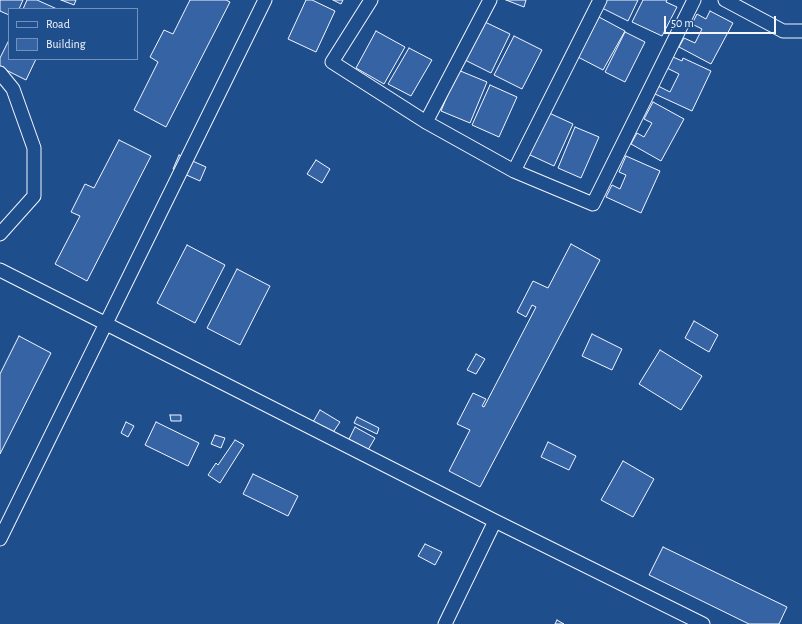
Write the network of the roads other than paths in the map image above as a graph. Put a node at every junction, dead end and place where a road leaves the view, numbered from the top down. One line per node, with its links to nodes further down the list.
1 (266, 0): 13 (street)
2 (371, 0): 9 (street)
3 (490, 0): 9 (street)
4 (600, 0): 10 (street)
5 (694, 0): 10 (street)
6 (725, 0): 7 (street)
7 (802, 31)
8 (0, 73): 11 (street)
9 (426, 122): 10 (street)
10 (514, 171)
11 (0, 234)
12 (0, 270): 13 (street)
13 (105, 323): 14 (street); 15 (street)
14 (495, 521): 16 (street); 17 (street)
15 (0, 539)
16 (698, 623)
17 (444, 624)

